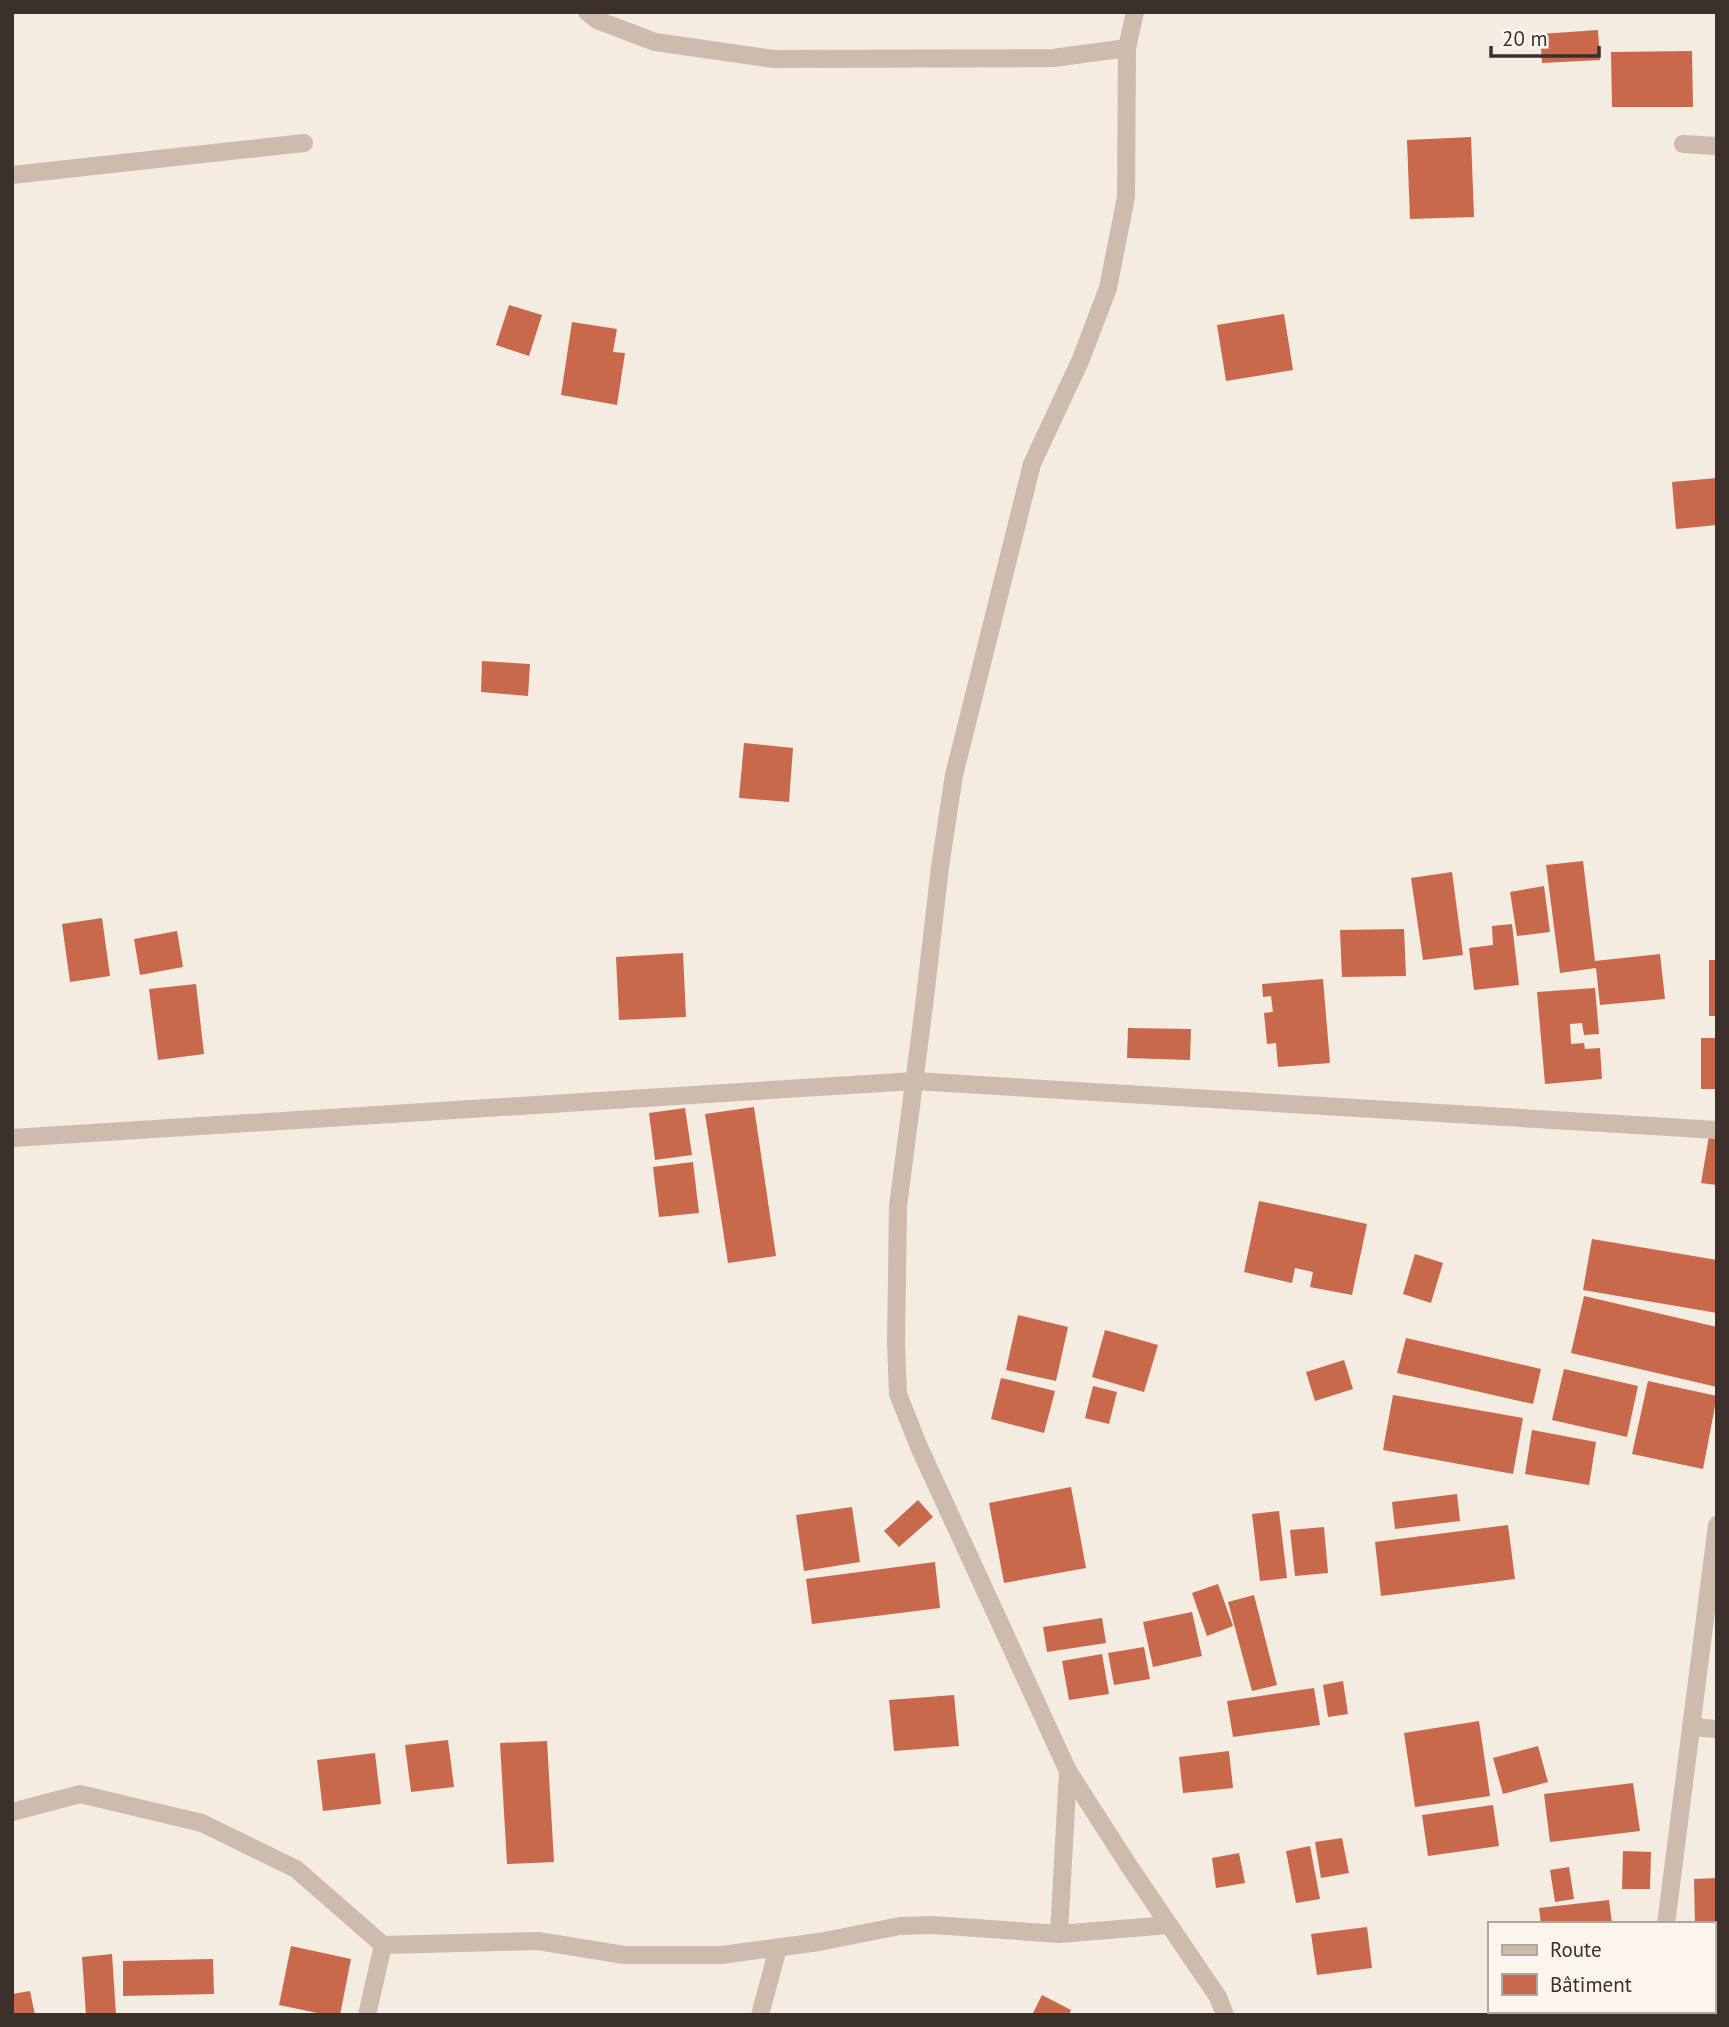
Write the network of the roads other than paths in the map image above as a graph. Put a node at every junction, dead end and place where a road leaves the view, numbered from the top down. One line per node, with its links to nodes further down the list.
1 (587, 12): 3 (street)
2 (1135, 12): 3 (street)
3 (1127, 48): 8 (street)
4 (304, 143): 7 (street)
5 (1683, 144): 6 (street)
6 (1717, 146)
7 (12, 174)
8 (914, 1081): 9 (street); 10 (street); 14 (street)
9 (1717, 1129)
10 (12, 1138)
11 (1717, 1525): 12 (street)
12 (1691, 1727): 13 (street); 16 (street)
13 (1717, 1729)
14 (1068, 1771): 17 (street); 18 (street)
15 (12, 1812): 19 (street)
16 (1666, 1922)
17 (1169, 1925): 18 (street); 23 (street)
18 (1059, 1934): 20 (street)
19 (383, 1945): 20 (street); 21 (street)
20 (778, 1948): 22 (street)
21 (367, 2015)
22 (760, 2015)
23 (1225, 2015)

